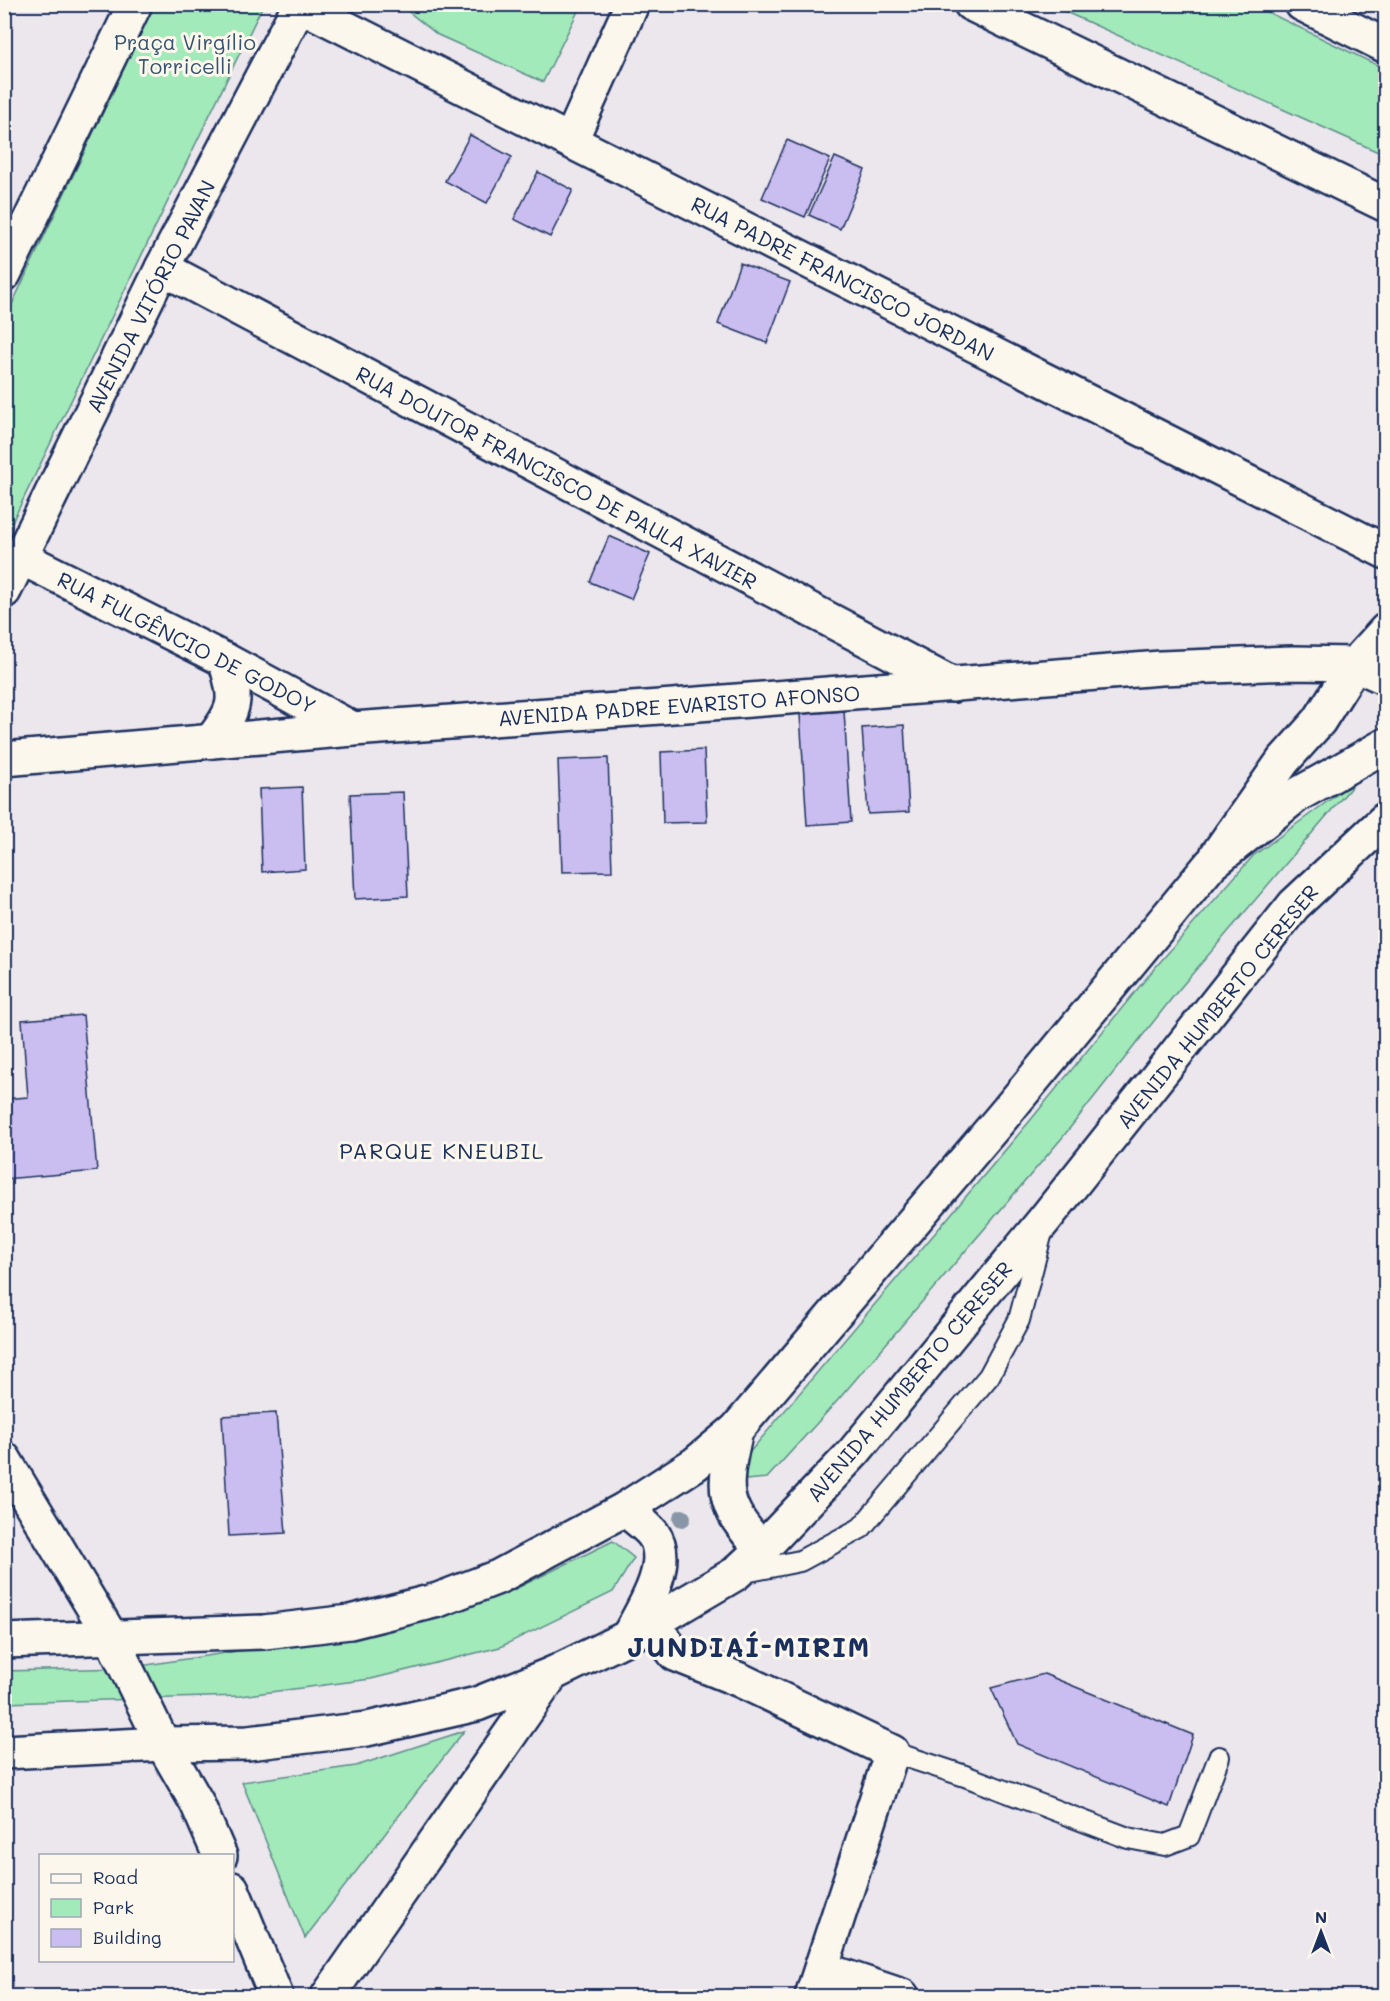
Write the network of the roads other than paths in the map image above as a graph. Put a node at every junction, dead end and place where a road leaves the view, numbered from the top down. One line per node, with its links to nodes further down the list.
1 (135, 4): 9 (street)
2 (632, 4): 7 (street)
3 (971, 4): 8 (street)
4 (1302, 4): 6 (street)
5 (300, 5): 7 (street, RUA PADRE FRANCISCO JORDAN); 10 (street, AVENIDA VITÓRIO PAVAN)
6 (1386, 46)
7 (571, 140): 12 (street, RUA PADRE FRANCISCO JORDAN)
8 (1386, 205)
9 (16, 219): 11 (street)
10 (162, 268): 13 (street, AVENIDA VITÓRIO PAVAN); 19 (street, RUA DOUTOR FRANCISCO DE PAULA XAVIER)
11 (4, 274)
12 (1386, 552)
13 (20, 557): 14 (street, AVENIDA VITÓRIO PAVAN); 16 (street, RUA FULGÊNCIO DE GODOY)
14 (4, 591)
15 (1386, 630): 17 (street)
16 (225, 660): 20 (street, RUA FULGÊNCIO DE GODOY); 21 (street)
17 (1355, 664): 18 (street); 19 (street, AVENIDA PADRE EVARISTO AFONSO); 25 (street)
18 (1386, 678)
19 (953, 685): 20 (street, AVENIDA PADRE EVARISTO AFONSO)
20 (353, 729): 21 (street, AVENIDA PADRE EVARISTO AFONSO)
21 (212, 741): 23 (street, AVENIDA PADRE EVARISTO AFONSO)
22 (1386, 745): 25 (street)
23 (4, 759)
24 (1386, 819): 26 (street, AVENIDA HUMBERTO CERESER)
25 (1211, 864): 27 (street)
26 (1045, 1219): 30 (street, AVENIDA HUMBERTO CERESER); 31 (lane)
27 (736, 1430): 29 (street); 30 (street)
28 (4, 1459): 33 (street)
29 (625, 1509): 32 (street); 33 (street)
30 (762, 1549): 31 (street, AVENIDA HUMBERTO CERESER)
31 (735, 1574): 32 (street, AVENIDA HUMBERTO CERESER)
32 (640, 1631): 35 (street, AVENIDA HUMBERTO CERESER); 38 (street)
33 (111, 1637): 34 (street); 36 (street)
34 (4, 1641)
35 (552, 1674): 36 (street, AVENIDA HUMBERTO CERESER); 44 (street)
36 (163, 1744): 37 (street, AVENIDA HUMBERTO CERESER); 40 (street)
37 (4, 1752)
38 (892, 1752): 39 (lane); 42 (street)
39 (1219, 1757)
40 (219, 1854)
41 (234, 1894): 43 (street)
42 (817, 1983): 45 (street)
43 (276, 1996)
44 (328, 1996)
45 (902, 1996)

